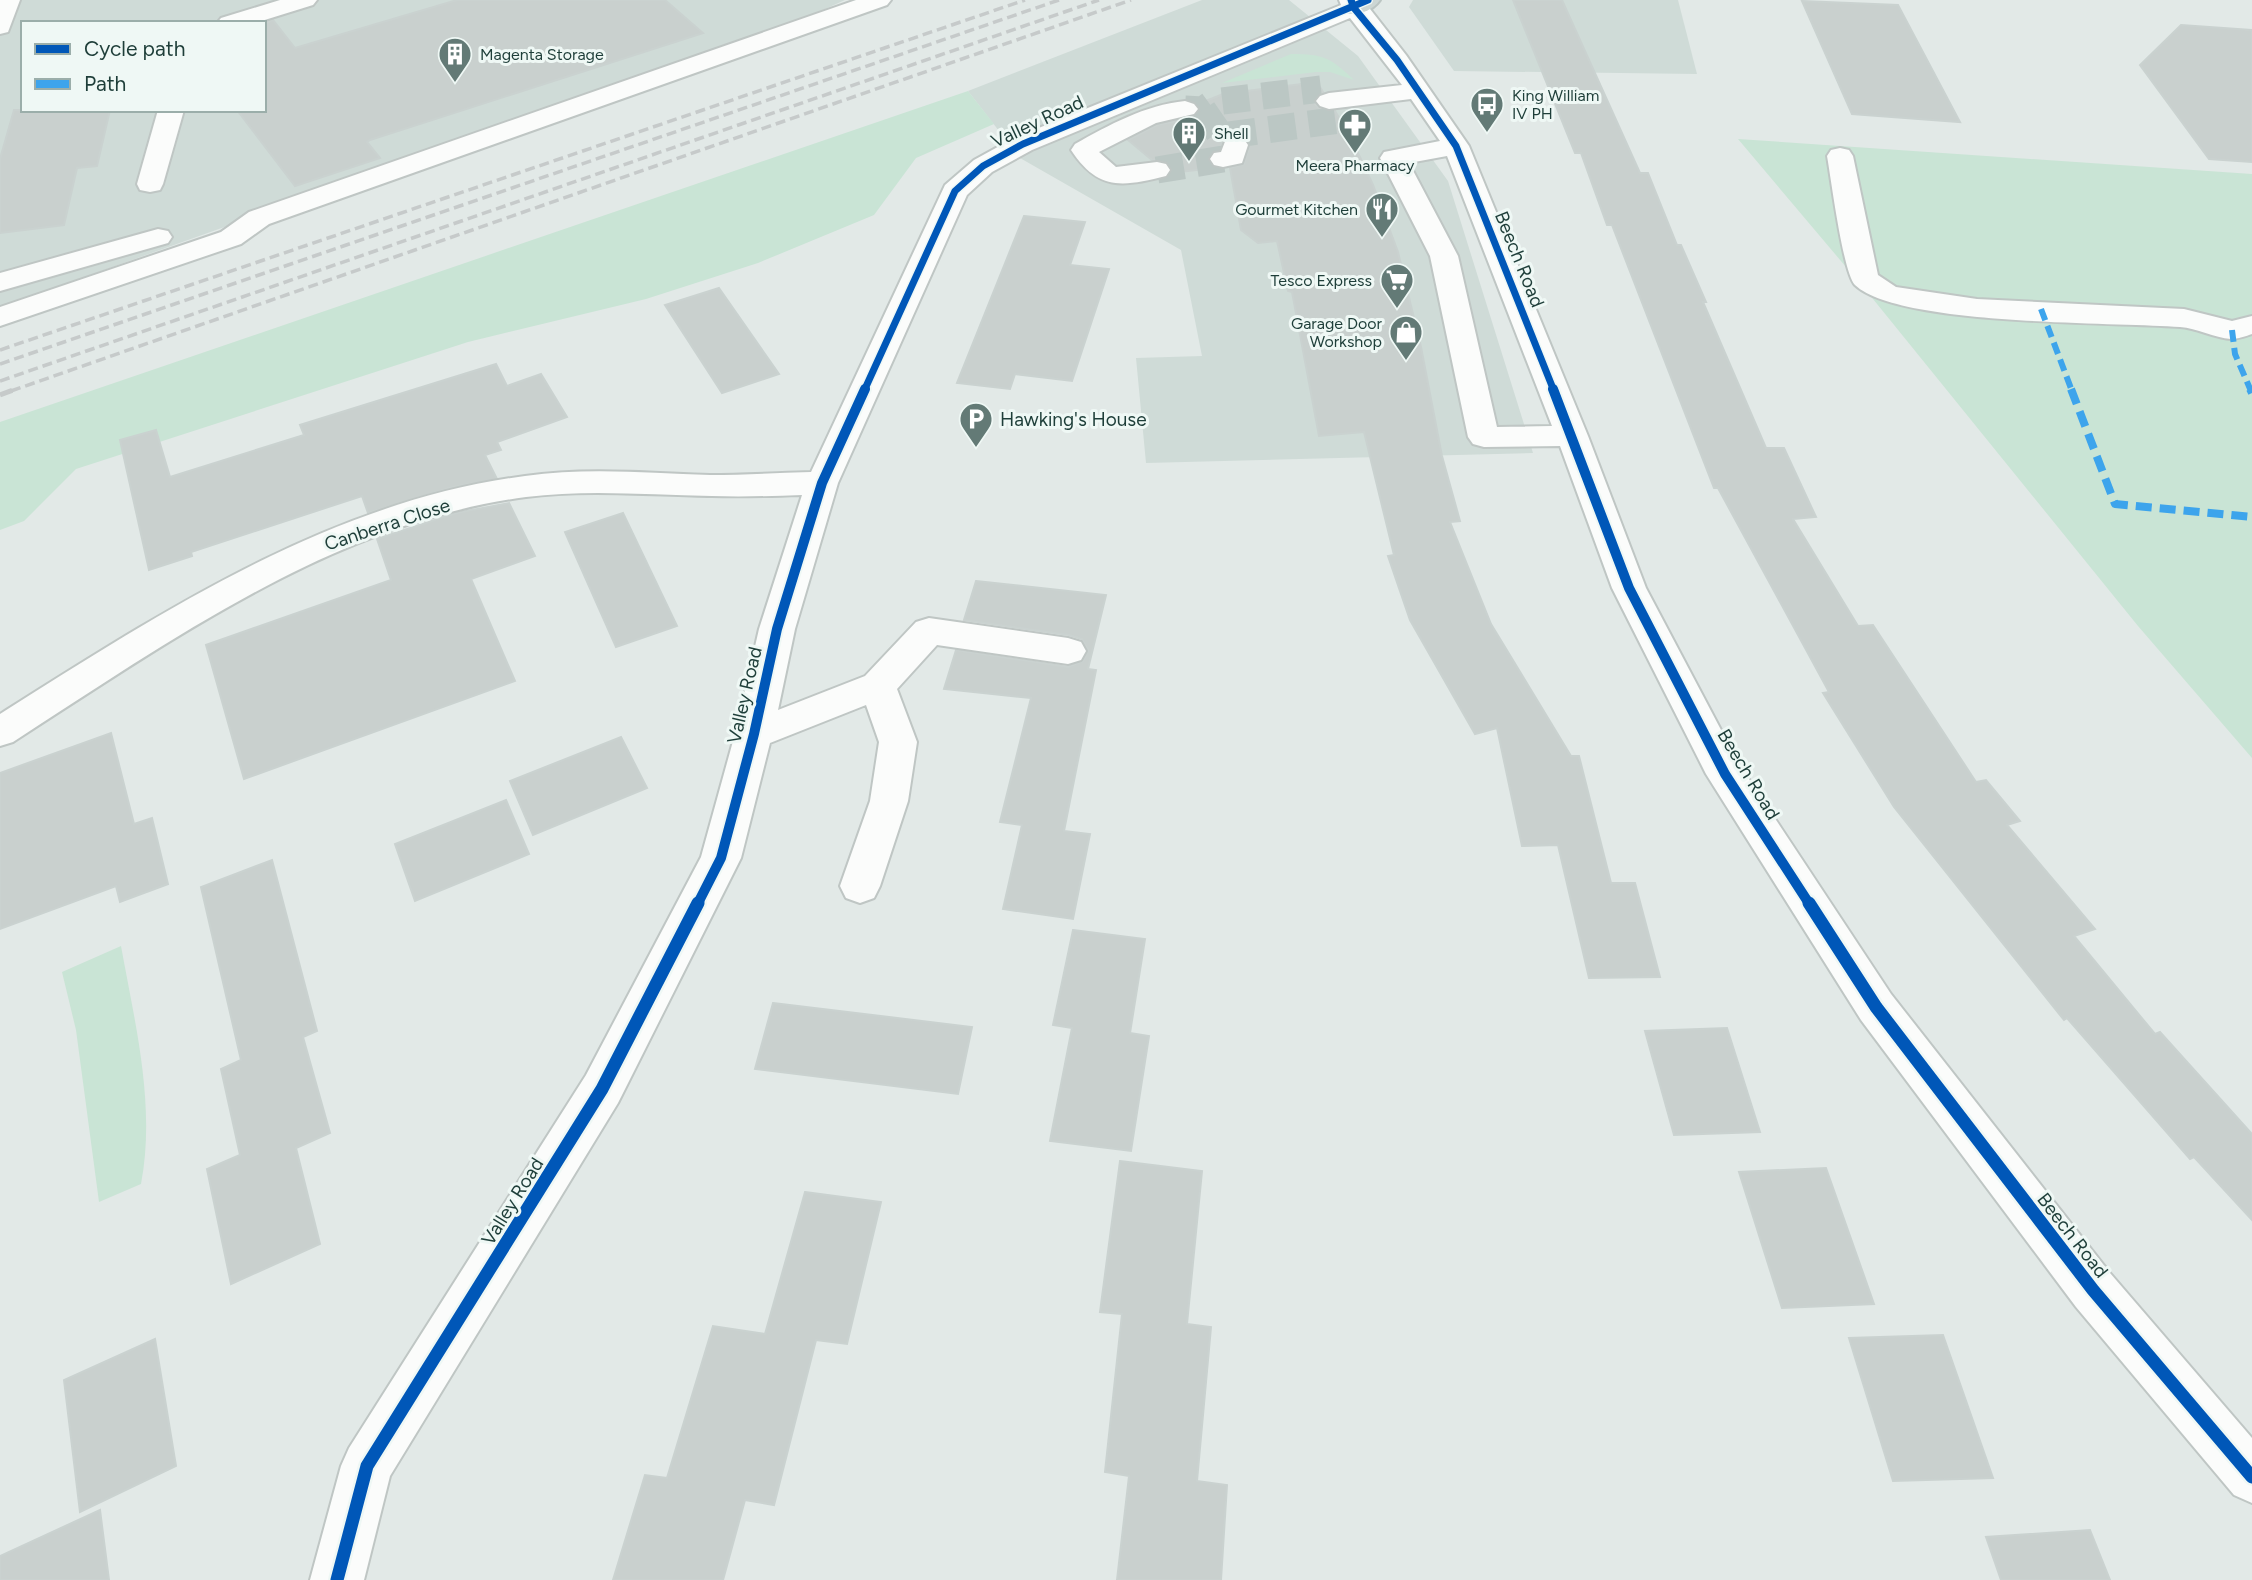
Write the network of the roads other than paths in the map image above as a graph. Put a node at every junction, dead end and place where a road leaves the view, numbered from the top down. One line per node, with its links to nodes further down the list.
1 (8, 0): 6 (street)
2 (304, 0): 5 (street)
3 (879, 0): 15 (street)
4 (1353, 2): 7 (street, Beech Road); 8 (street, Valley Road)
5 (236, 21)
6 (0, 27)
7 (1418, 91): 9 (street); 11 (street, Beech Road)
8 (1184, 98): 13 (street); 20 (street, Valley Road)
9 (1335, 102)
10 (170, 112): 14 (street)
11 (1456, 146): 19 (street, Beech Road); 19 (street)
12 (1840, 156): 18 (street)
13 (1157, 170)
14 (150, 184)
15 (259, 218): 16 (street); 17 (street)
16 (0, 282)
17 (0, 317)
18 (2252, 325)
19 (1572, 436): 26 (street, Beech Road)
20 (822, 483): 23 (street, Canberra Close); 24 (street, Valley Road)
21 (1068, 651): 22 (street)
22 (878, 686): 24 (street); 25 (street)
23 (0, 732)
24 (754, 734): 27 (street, Valley Road)
25 (860, 886)
26 (2252, 1477)
27 (337, 1580)

